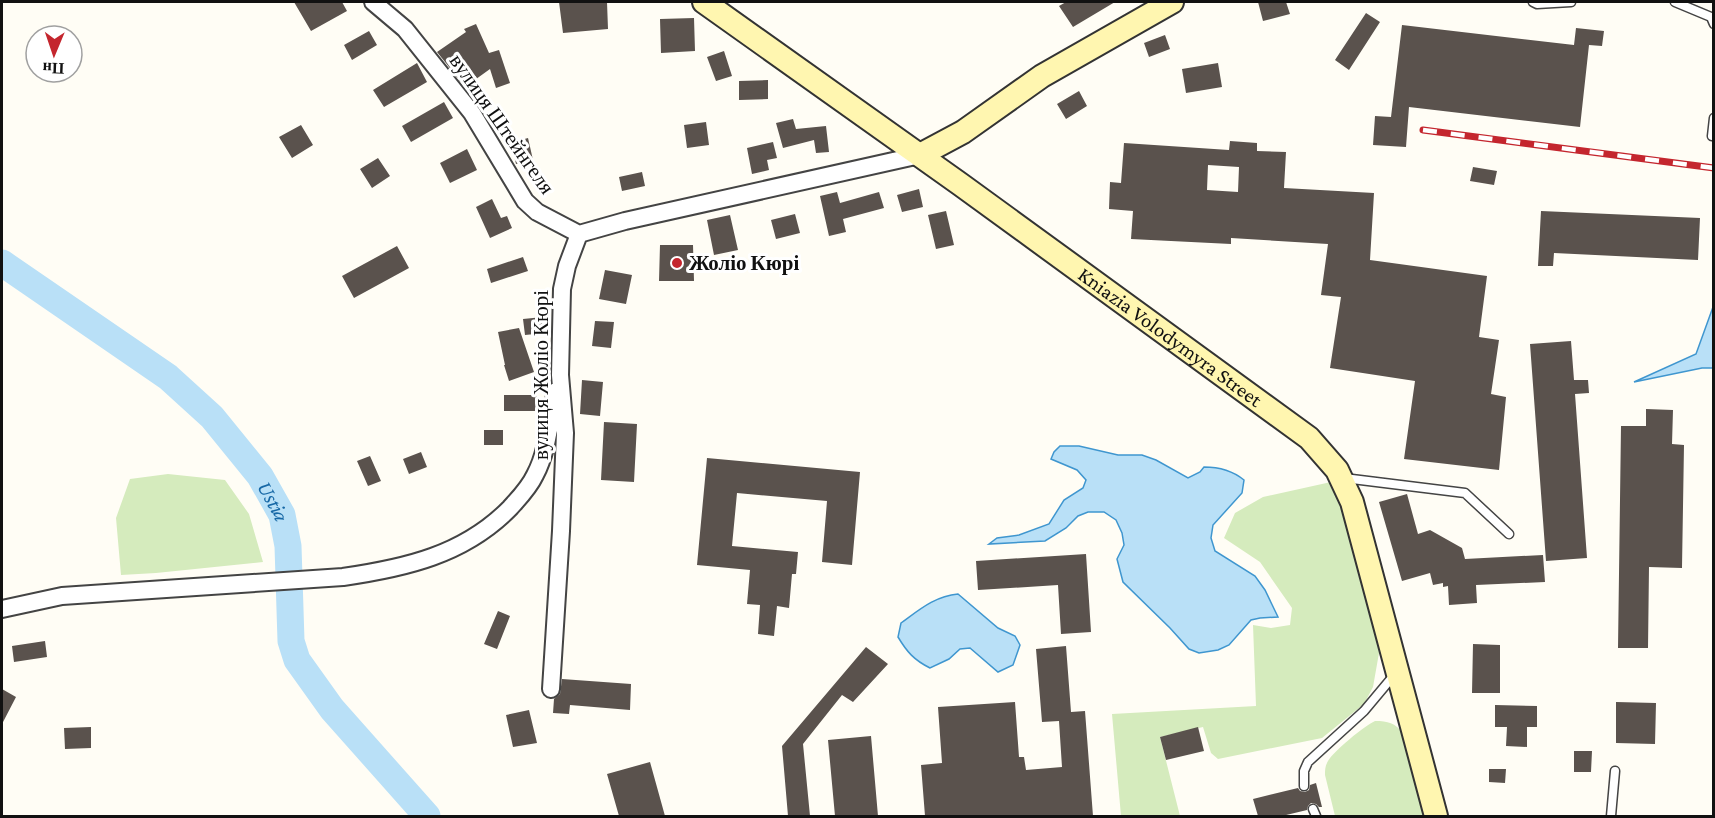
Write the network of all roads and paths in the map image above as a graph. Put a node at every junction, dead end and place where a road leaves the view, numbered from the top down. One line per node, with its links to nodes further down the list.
1 (373, 2): 11 (street, вулиця Штейнгеля)
2 (704, 2): 10 (main road, Kniazia Volodymyra Street)
3 (1172, 2): 10 (main road)
4 (1533, 2): 5 (lane)
5 (1571, 2)
6 (1675, 2): 7 (lane)
7 (1713, 24)
8 (1713, 118): 9 (lane)
9 (1712, 136)
10 (920, 155): 11 (street); 13 (main road, Kniazia Volodymyra Street)
11 (579, 234): 12 (street, вулиця Жоліо Кюрі)
12 (560, 375): 15 (street); 17 (street, вулиця Жоліо Кюрі)
13 (1341, 478): 14 (lane); 16 (main road, Kniazia Volodymyra Street)
14 (1509, 534)
15 (2, 609)
16 (1397, 671): 19 (lane); 20 (main road, Kniazia Volodymyra Street)
17 (551, 689)
18 (1615, 771): 21 (lane)
19 (1304, 786)
20 (1436, 816)
21 (1611, 816)

